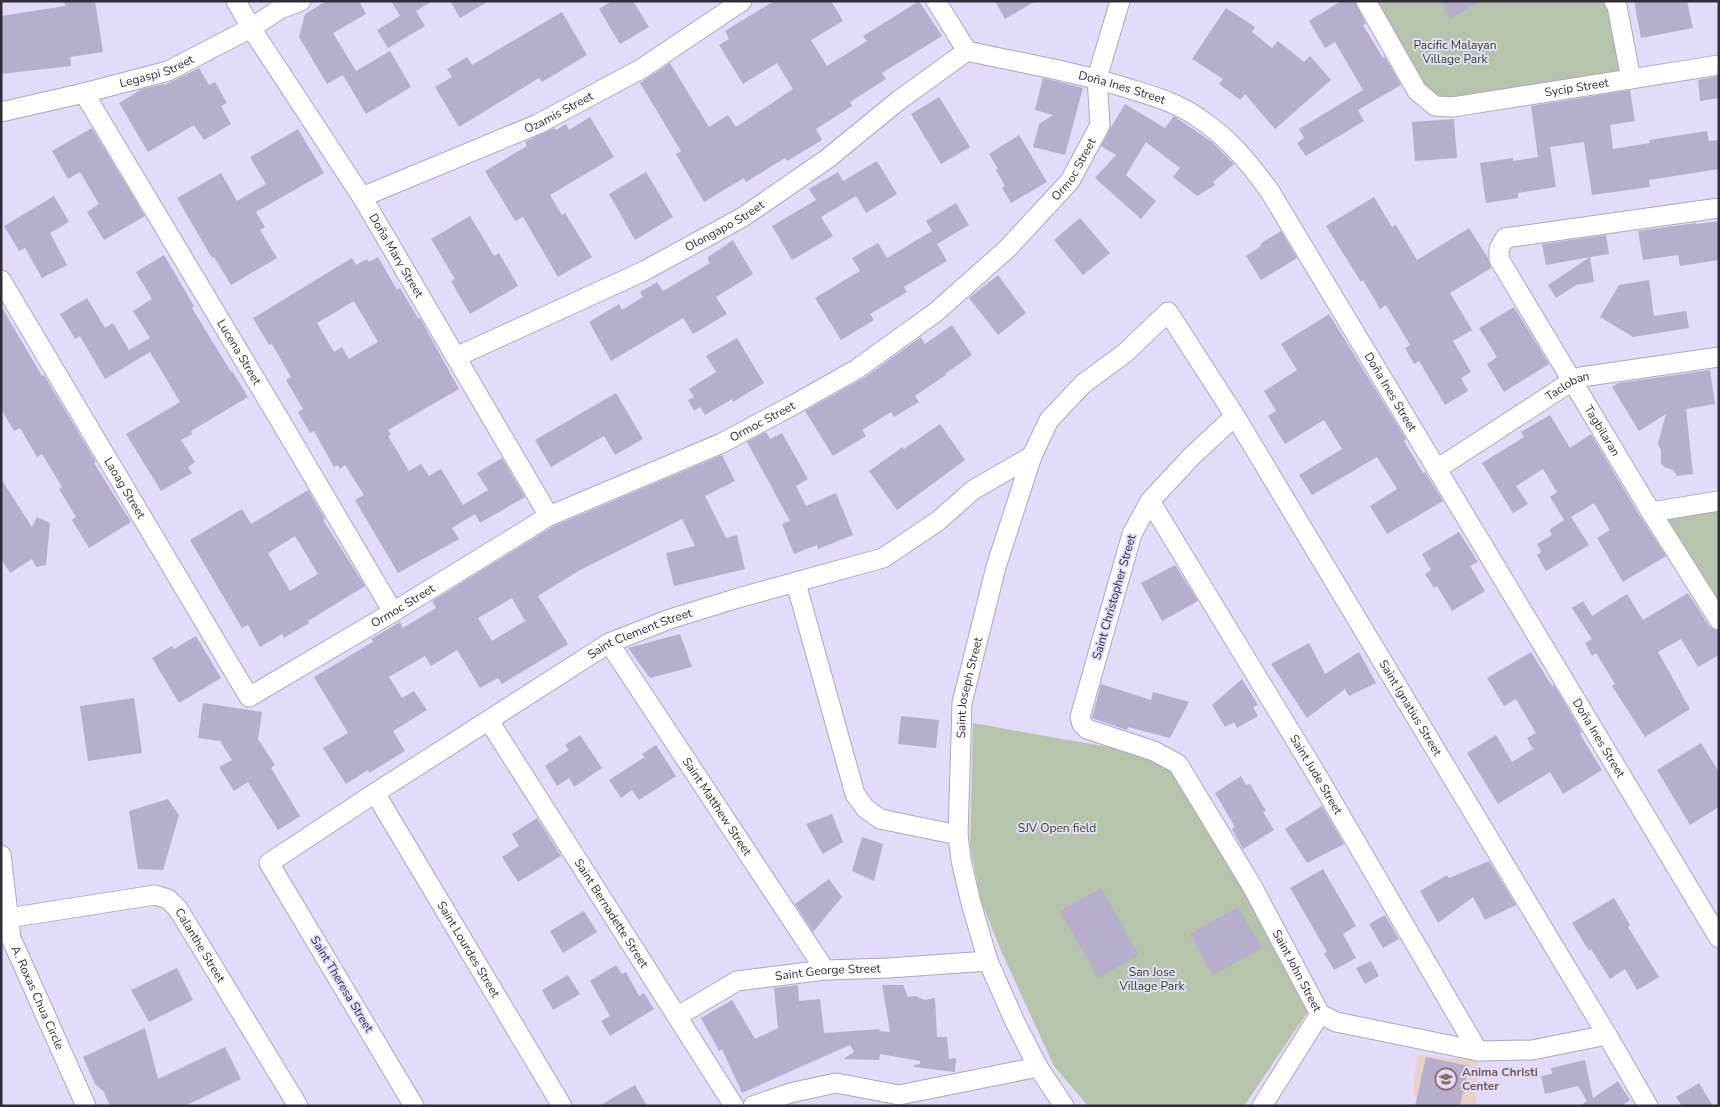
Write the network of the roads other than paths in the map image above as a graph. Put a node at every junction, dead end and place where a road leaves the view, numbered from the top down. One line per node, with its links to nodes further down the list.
1 (236, 1): 8 (street, Doña Mary Street)
2 (301, 1): 8 (street, Legaspi Street)
3 (742, 1): 15 (street, Ozamis Street)
4 (936, 1): 9 (street)
5 (1120, 1): 11 (street, Ormoc Street)
6 (1366, 1): 12 (street, Sycip Street)
7 (1614, 1): 12 (street)
8 (251, 28): 13 (street, Legaspi Street); 15 (street, Doña Mary Street)
9 (967, 51): 11 (street, Doña Ines Street); 19 (street, Olongapo Street)
10 (1719, 65): 12 (street, Sycip Street)
11 (1097, 78): 24 (street, Doña Ines Street); 28 (street, Ormoc Street)
12 (1631, 79)
13 (84, 94): 14 (street, Legaspi Street); 30 (street, Lucena Street)
14 (1, 112)
15 (362, 197): 19 (street, Doña Mary Street)
16 (1719, 208): 21 (street, Tagbilaran)
17 (1, 280): 33 (street, Laoag Street)
18 (1168, 312): 22 (street, Saint Ignatius Street); 23 (street, Saint Joseph Street)
19 (456, 357): 28 (street, Doña Mary Street)
20 (1719, 357): 21 (street, Tacloban)
21 (1572, 381): 24 (street, Tacloban); 27 (street, Tagbilaran)
22 (1235, 416): 25 (street, Saint Christopher Street); 46 (street, Saint Ignatius Street)
23 (1032, 456): 29 (street, Saint Clement Street); 37 (street, Saint Joseph Street)
24 (1437, 469): 41 (street, Doña Ines Street)
25 (1150, 501): 35 (street, Saint Christopher Street); 47 (street, Saint Jude Street)
26 (1719, 501): 27 (street)
27 (1651, 512): 31 (street, Tagbilaran)
28 (549, 516): 30 (street, Ormoc Street)
29 (796, 583): 32 (street, Saint Clement Street); 37 (street)
30 (393, 612): 33 (street, Ormoc Street)
31 (1719, 620)
32 (608, 643): 34 (street, Saint Clement Street); 43 (street, Saint Matthew Street)
33 (249, 697)
34 (489, 720): 36 (street, Saint Clement Street); 45 (street, Saint Bernadette Street)
35 (1082, 724): 44 (street, Saint John Street)
36 (374, 793): 39 (street, Saint Clement Street); 53 (street, Saint Lourdes Street)
37 (958, 836): 42 (street, Saint Joseph Street)
38 (1, 855): 40 (street, A. Roxas Chua Circle)
39 (269, 863): 52 (street, Saint Theresa Street)
40 (8, 918): 50 (street, A. Roxas Chua Circle); 51 (street, Calanthe Street)
41 (1719, 938)
42 (988, 961): 43 (street, Saint George Street); 48 (street, Saint Joseph Street)
43 (824, 970): 45 (street, Saint George Street)
44 (1320, 1014): 47 (street, Saint John Street); 57 (street)
45 (678, 1016): 54 (street, Saint Bernadette Street)
46 (1607, 1035): 47 (street, Saint John Street); 58 (street, Saint Ignatius Street)
47 (1478, 1051)
48 (1038, 1067): 49 (street); 56 (street, Saint Joseph Street)
49 (902, 1100): 55 (street)
50 (86, 1106)
51 (298, 1106)
52 (414, 1106)
53 (562, 1106)
54 (734, 1106)
55 (753, 1106)
56 (1064, 1106)
57 (1262, 1106)
58 (1648, 1106)

